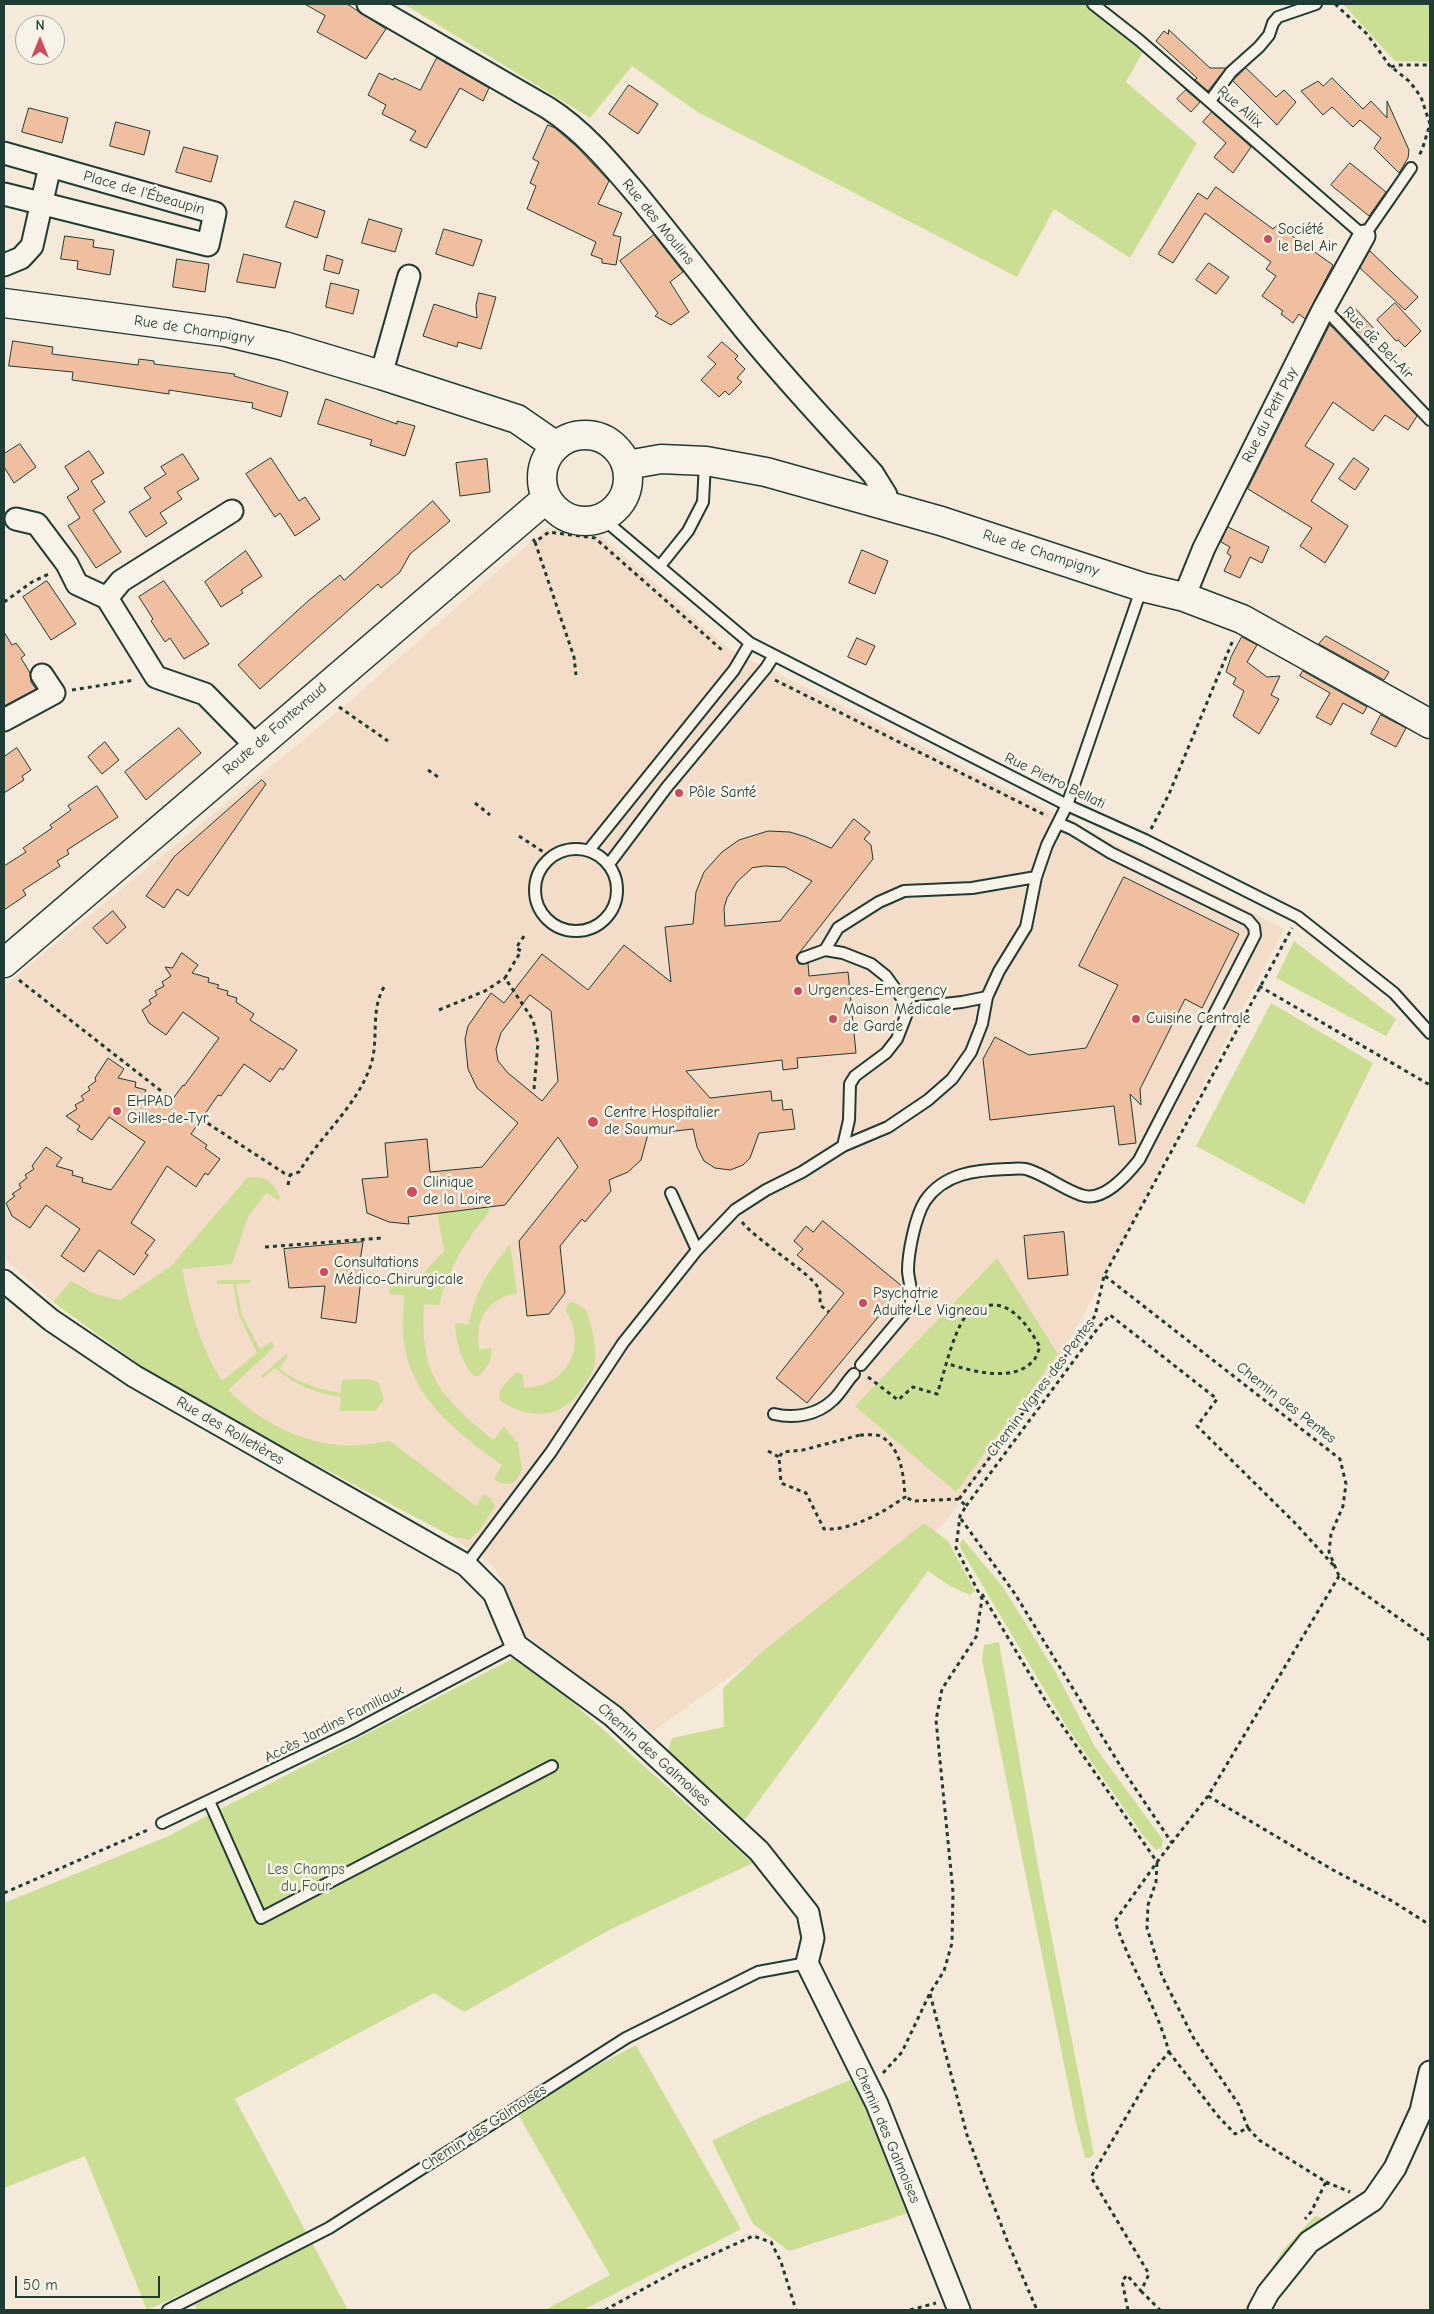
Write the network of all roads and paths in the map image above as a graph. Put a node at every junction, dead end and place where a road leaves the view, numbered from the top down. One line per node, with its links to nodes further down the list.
1 (368, 4): 24 (street, Rue des Moulins)
2 (1093, 4): 7 (lane, Rue Allix)
3 (1316, 4): 7 (lane)
4 (1335, 4): 6 (path)
5 (1430, 65): 6 (path)
6 (1390, 66): 10 (path)
7 (1210, 101): 13 (lane, Rue Allix)
8 (4, 153): 9 (street, Place de l'Ébeaupin)
9 (50, 166): 12 (street); 12 (street, Place de l'Ébeaupin)
10 (1410, 169): 13 (lane)
11 (4, 194): 12 (street, Place de l'Ébeaupin)
12 (42, 203): 14 (street)
13 (1364, 236): 17 (street, Rue du Petit Puy)
14 (4, 265)
15 (409, 276): 18 (street)
16 (4, 303): 18 (street, Rue de Champigny)
17 (1324, 308): 19 (lane, Rue de Bel-Air); 33 (street, Rue du Petit Puy)
18 (381, 375): 20 (street, Rue de Champigny)
19 (1430, 420)
20 (556, 446): 22 (street); 23 (street)
21 (706, 461): 22 (street, Rue de Champigny); 24 (street, Rue de Champigny); 31 (lane)
22 (627, 465): 26 (street)
23 (547, 498): 26 (street); 49 (street, Route de Fontevraud)
24 (886, 506): 32 (street, Rue de Champigny)
25 (232, 511): 34 (street)
26 (602, 518): 31 (lane, Rue Pietro Bellati)
27 (16, 519): 30 (street)
28 (530, 535): 29 (path)
29 (535, 542): 38 (path); 41 (path)
30 (67, 564): 34 (street); 35 (path)
31 (660, 566): 37 (lane, Rue Pietro Bellati)
32 (1142, 587): 33 (street, Rue de Champigny); 53 (lane)
33 (1184, 597): 36 (street, Rue de Champigny)
34 (107, 598): 42 (street)
35 (4, 602)
36 (1242, 619): 47 (street, Rue de Champigny); 57 (path)
37 (750, 643): 39 (lane, Rue Pietro Bellati); 58 (lane)
38 (723, 651)
39 (773, 657): 53 (lane, Rue Pietro Bellati); 60 (lane)
40 (42, 675): 44 (street)
41 (576, 675)
42 (156, 677): 44 (path); 49 (street)
43 (774, 680): 55 (path)
44 (54, 693): 46 (street)
45 (342, 708): 48 (path)
46 (4, 720)
47 (1430, 724)
48 (388, 741)
49 (255, 746): 66 (street, Route de Fontevraud)
50 (428, 770): 51 (path)
51 (438, 777)
52 (475, 803): 54 (path)
53 (1067, 805): 55 (lane); 57 (lane, Rue Pietro Bellati)
54 (490, 815)
55 (1058, 823): 61 (lane); 90 (lane)
56 (519, 836): 59 (path)
57 (1145, 840): 62 (lane, Rue Pietro Bellati)
58 (589, 850): 59 (lane); 60 (lane)
59 (551, 858): 60 (lane)
60 (609, 864)
61 (1036, 877): 64 (lane); 70 (lane)
62 (1298, 917): 69 (path); 73 (lane, Rue Pietro Bellati)
63 (524, 936): 67 (path)
64 (825, 950): 65 (lane); 71 (lane)
65 (803, 958)
66 (8, 968): 76 (path)
67 (506, 978): 72 (path); 75 (path)
68 (386, 984): 79 (path)
69 (1259, 986): 74 (path); 86 (path)
70 (987, 997): 71 (lane); 78 (lane)
71 (909, 1008): 78 (lane)
72 (439, 1010)
73 (1430, 1033)
74 (1430, 1085)
75 (534, 1089)
76 (174, 1102)
77 (201, 1119): 79 (path)
78 (843, 1146): 82 (lane)
79 (290, 1176): 80 (path)
80 (288, 1185)
81 (671, 1193): 85 (lane)
82 (735, 1210): 85 (lane); 88 (path)
83 (382, 1238): 84 (path)
84 (265, 1247)
85 (698, 1250): 100 (lane)
86 (1104, 1276): 97 (path); 101 (path, Chemin des Pentes)
87 (4, 1281): 100 (street, Rue des Rolletières)
88 (828, 1312)
89 (948, 1364): 89 (path); 92 (path)
90 (860, 1365)
91 (854, 1374): 93 (lane)
92 (885, 1392)
93 (774, 1414)
94 (768, 1451): 95 (path)
95 (779, 1457): 96 (path); 96 (path)
96 (905, 1497): 97 (path)
97 (959, 1499): 98 (path)
98 (966, 1506): 99 (path); 101 (path, Chemin Vignes des Pentes)
99 (960, 1518): 102 (path); 110 (path)
100 (466, 1565): 105 (street)
101 (1336, 1568): 103 (path, Chemin des Pentes)
102 (970, 1574): 111 (path); 115 (path)
103 (1339, 1576): 104 (path); 107 (path)
104 (1430, 1640)
105 (516, 1645): 108 (lane, Accès Jardins Familiaux); 114 (street, Chemin des Galmoises)
106 (552, 1766): 108 (lane)
107 (1208, 1796): 110 (path); 113 (path)
108 (209, 1801): 109 (lane, Accès Jardins Familiaux)
109 (162, 1823): 112 (path)
110 (1172, 1843): 111 (path)
111 (1157, 1862): 116 (path); 119 (path)
112 (4, 1892)
113 (1430, 1925)
114 (807, 1963): 118 (street, Chemin des Galmoises); 123 (lane, Chemin des Galmoises)
115 (930, 1993): 118 (path); 127 (path)
116 (1169, 2052): 119 (path); 121 (path)
117 (1430, 2072): 130 (street)
118 (869, 2088): 122 (street, Chemin des Galmoises)
119 (1248, 2128): 120 (path)
120 (1299, 2226)
121 (1141, 2291): 128 (path); 129 (path)
122 (956, 2305): 126 (path)
123 (168, 2310)
124 (605, 2310): 125 (path)
125 (796, 2310)
126 (910, 2310)
127 (1037, 2310)
128 (1128, 2310)
129 (1160, 2310)
130 (1259, 2310)

